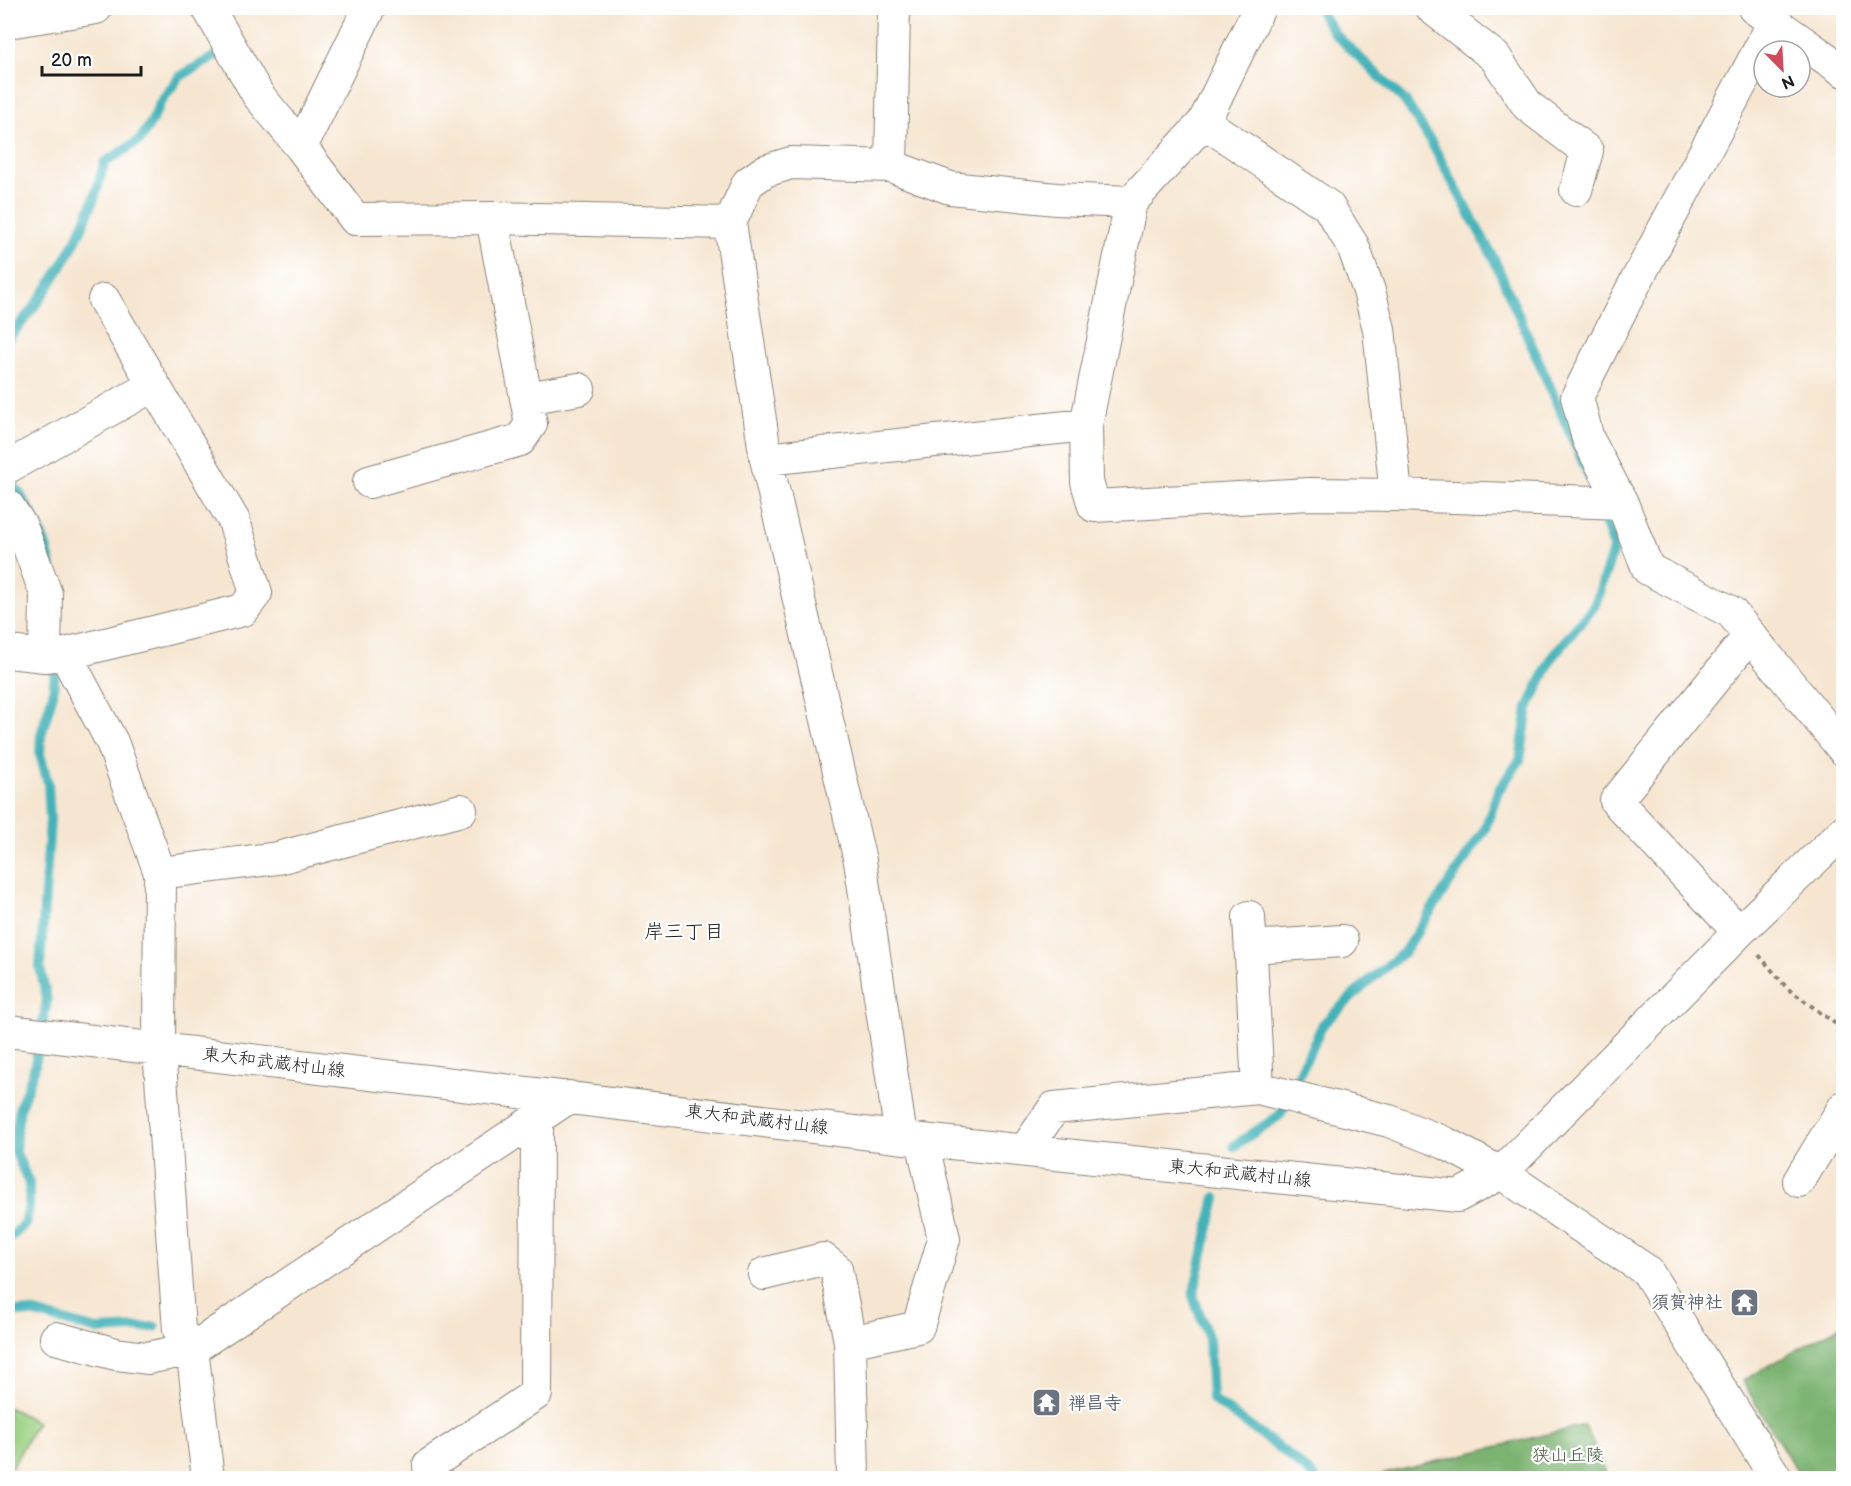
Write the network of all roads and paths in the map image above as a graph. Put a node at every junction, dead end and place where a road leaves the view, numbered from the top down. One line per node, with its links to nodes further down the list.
1 (96, 8): 8 (street)
2 (208, 8): 11 (street)
3 (369, 8): 11 (street)
4 (894, 8): 12 (street)
5 (1259, 8): 10 (street)
6 (1432, 8): 13 (street)
7 (1764, 15): 9 (street); 26 (street)
8 (8, 22)
9 (1844, 71)
10 (1204, 122): 14 (street); 25 (street)
11 (301, 147): 15 (street)
12 (891, 166): 14 (street); 16 (street)
13 (1576, 190)
14 (1131, 202): 21 (street)
15 (492, 218): 16 (street); 20 (street)
16 (730, 223): 22 (street)
17 (104, 300): 18 (street)
18 (154, 385): 23 (street); 30 (street)
19 (579, 389): 20 (street)
20 (526, 398): 24 (street)
21 (1086, 425): 22 (street); 25 (street)
22 (766, 459): 46 (street)
23 (12, 465)
24 (369, 482)
25 (1396, 495): 26 (street)
26 (1605, 502): 28 (street)
27 (8, 506): 30 (street)
28 (1750, 635): 31 (street); 36 (street)
29 (8, 652): 30 (street)
30 (55, 655): 34 (street)
31 (1844, 750)
32 (461, 810): 34 (street)
33 (1844, 831): 36 (street, 東大和武蔵村山線)
34 (160, 873): 41 (street)
35 (1249, 917): 38 (street)
36 (1739, 932): 39 (path); 48 (street, 東大和武蔵村山線)
37 (1342, 941): 38 (street)
38 (1251, 947): 42 (street)
39 (1844, 1030)
40 (31, 1033): 41 (street, 東大和武蔵村山線)
41 (159, 1049): 43 (street, 東大和武蔵村山線); 53 (street)
42 (1280, 1093): 47 (street); 48 (street)
43 (569, 1097): 45 (street); 46 (street, 東大和武蔵村山線)
44 (1844, 1107): 49 (street)
45 (537, 1119): 53 (street); 55 (street)
46 (912, 1138): 47 (street, 東大和武蔵村山線); 52 (street)
47 (1025, 1150): 48 (street, 東大和武蔵村山線)
48 (1502, 1173): 57 (street)
49 (1799, 1181)
50 (764, 1274): 52 (street)
51 (56, 1338): 53 (street)
52 (850, 1342): 56 (street)
53 (192, 1349): 54 (street)
54 (208, 1479)
55 (430, 1479)
56 (853, 1479)
57 (1776, 1479)

